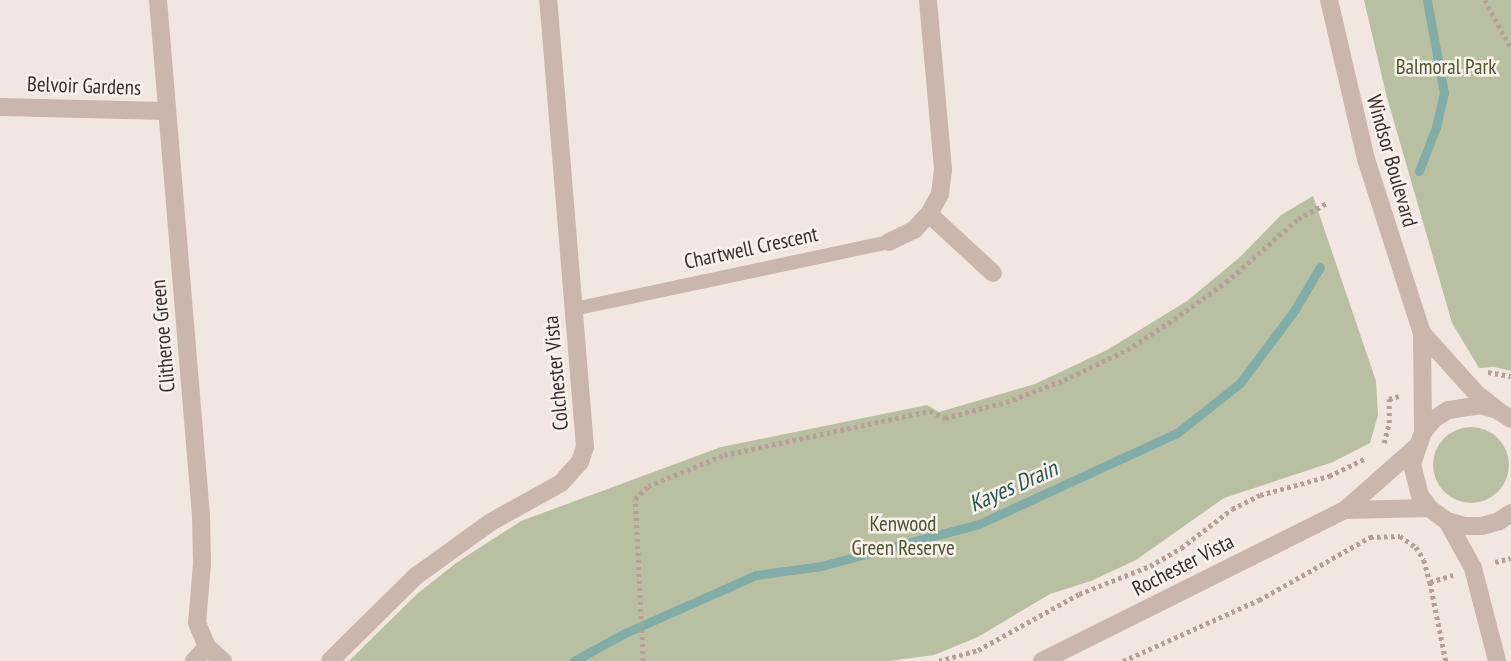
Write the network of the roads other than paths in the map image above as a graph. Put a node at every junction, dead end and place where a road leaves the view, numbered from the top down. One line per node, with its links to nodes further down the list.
1 (158, 0): 6 (street, Clitheroe Green)
2 (548, 0): 10 (street, Colchester Vista)
3 (928, 0): 7 (street)
4 (1329, 0): 11 (street, Windsor Boulevard)
5 (0, 107): 6 (street, Belvoir Gardens)
6 (166, 111): 19 (street, Clitheroe Green)
7 (929, 214): 8 (street, Chartwell Crescent); 9 (street)
8 (888, 242): 10 (lane, Chartwell Crescent)
9 (993, 272)
10 (574, 309): 22 (street, Colchester Vista)
11 (1422, 333): 12 (street, Windsor Boulevard); 13 (street, Windsor Boulevard)
12 (1507, 416): 13 (street)
13 (1423, 432): 14 (street)
14 (1415, 448): 15 (street); 16 (street, Rochester Vista)
15 (1429, 508): 16 (street, Rochester Vista); 18 (street)
16 (1345, 510): 23 (street, Rochester Vista)
17 (1511, 513): 18 (street)
18 (1447, 521): 24 (street)
19 (207, 647): 20 (street); 21 (street)
20 (194, 661)
21 (223, 661)
22 (330, 661)
23 (1042, 661)
24 (1497, 661)

